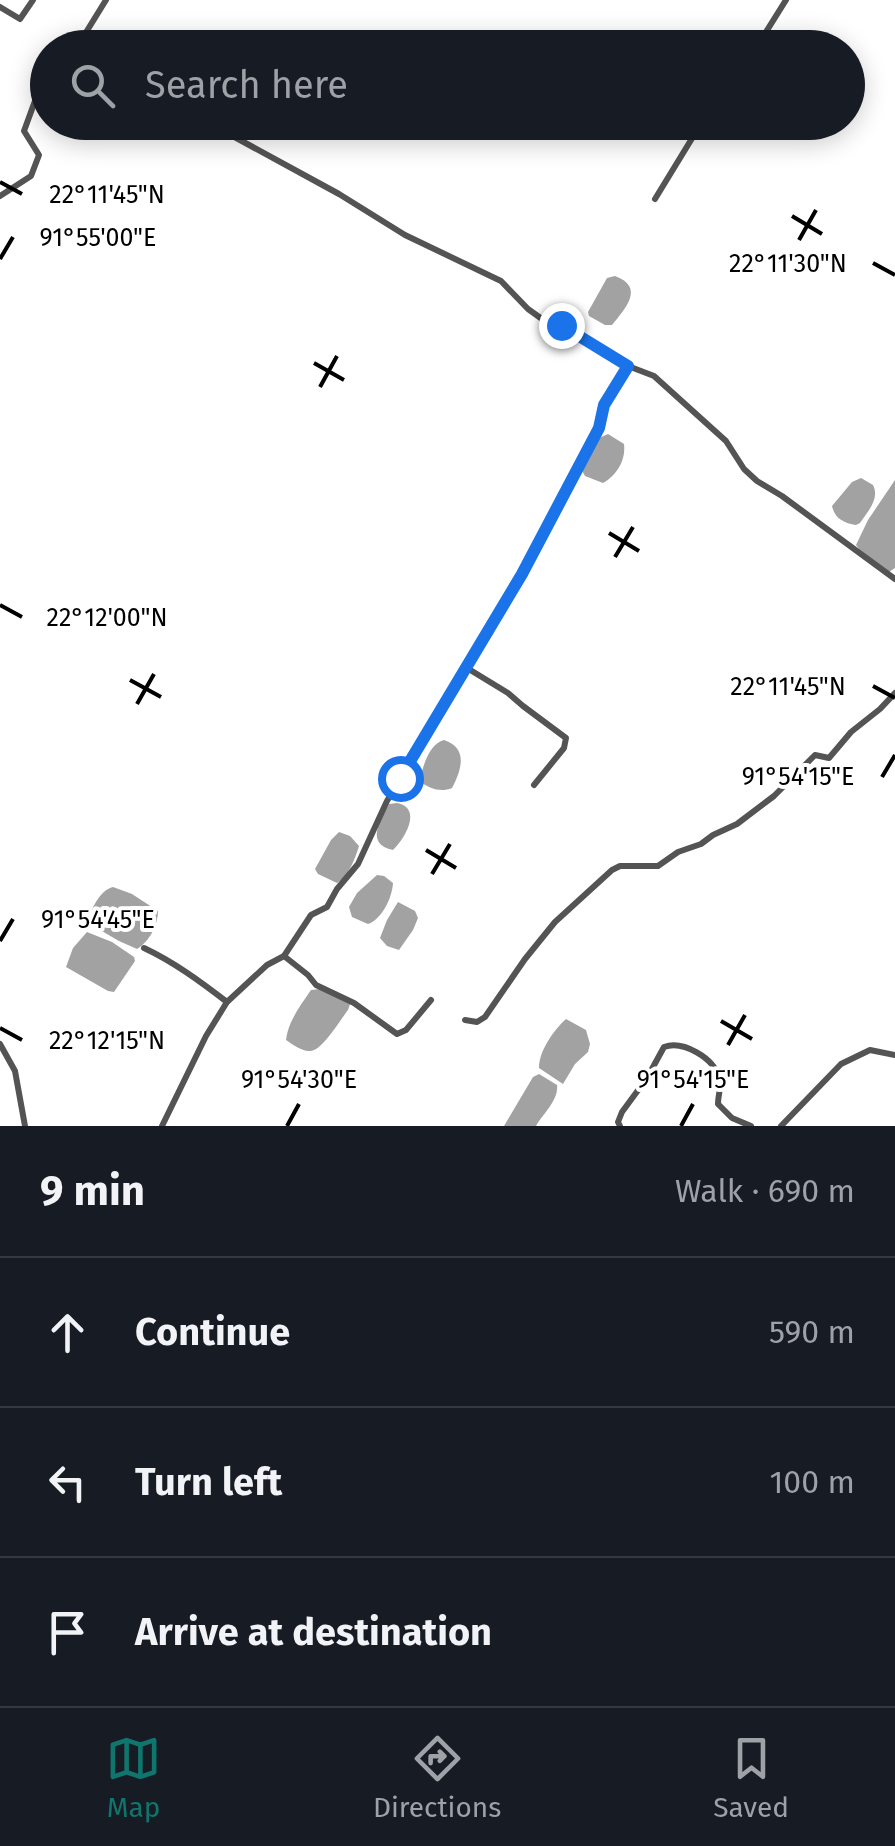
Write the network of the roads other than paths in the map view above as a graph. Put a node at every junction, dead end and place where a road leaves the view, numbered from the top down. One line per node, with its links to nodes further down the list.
1 (32, 0): 4 (street)
2 (106, 0): 5 (street)
3 (786, 0): 6 (street)
4 (0, 7)
5 (87, 30)
6 (767, 30)
7 (30, 115): 10 (street)
8 (241, 140): 12 (street)
9 (691, 140): 11 (street)
10 (0, 196)
11 (656, 199)
12 (628, 366): 13 (street); 14 (street)
13 (895, 579)
14 (466, 668): 16 (street); 18 (street)
15 (895, 693): 21 (street)
16 (534, 785)
17 (144, 948): 20 (street)
18 (284, 956): 19 (street); 20 (street)
19 (431, 1000)
20 (228, 1002): 25 (street)
21 (466, 1020)
22 (0, 1044): 24 (street)
23 (895, 1055): 28 (street)
24 (26, 1126)
25 (162, 1126)
26 (620, 1126): 27 (street)
27 (751, 1126)
28 (781, 1126)

